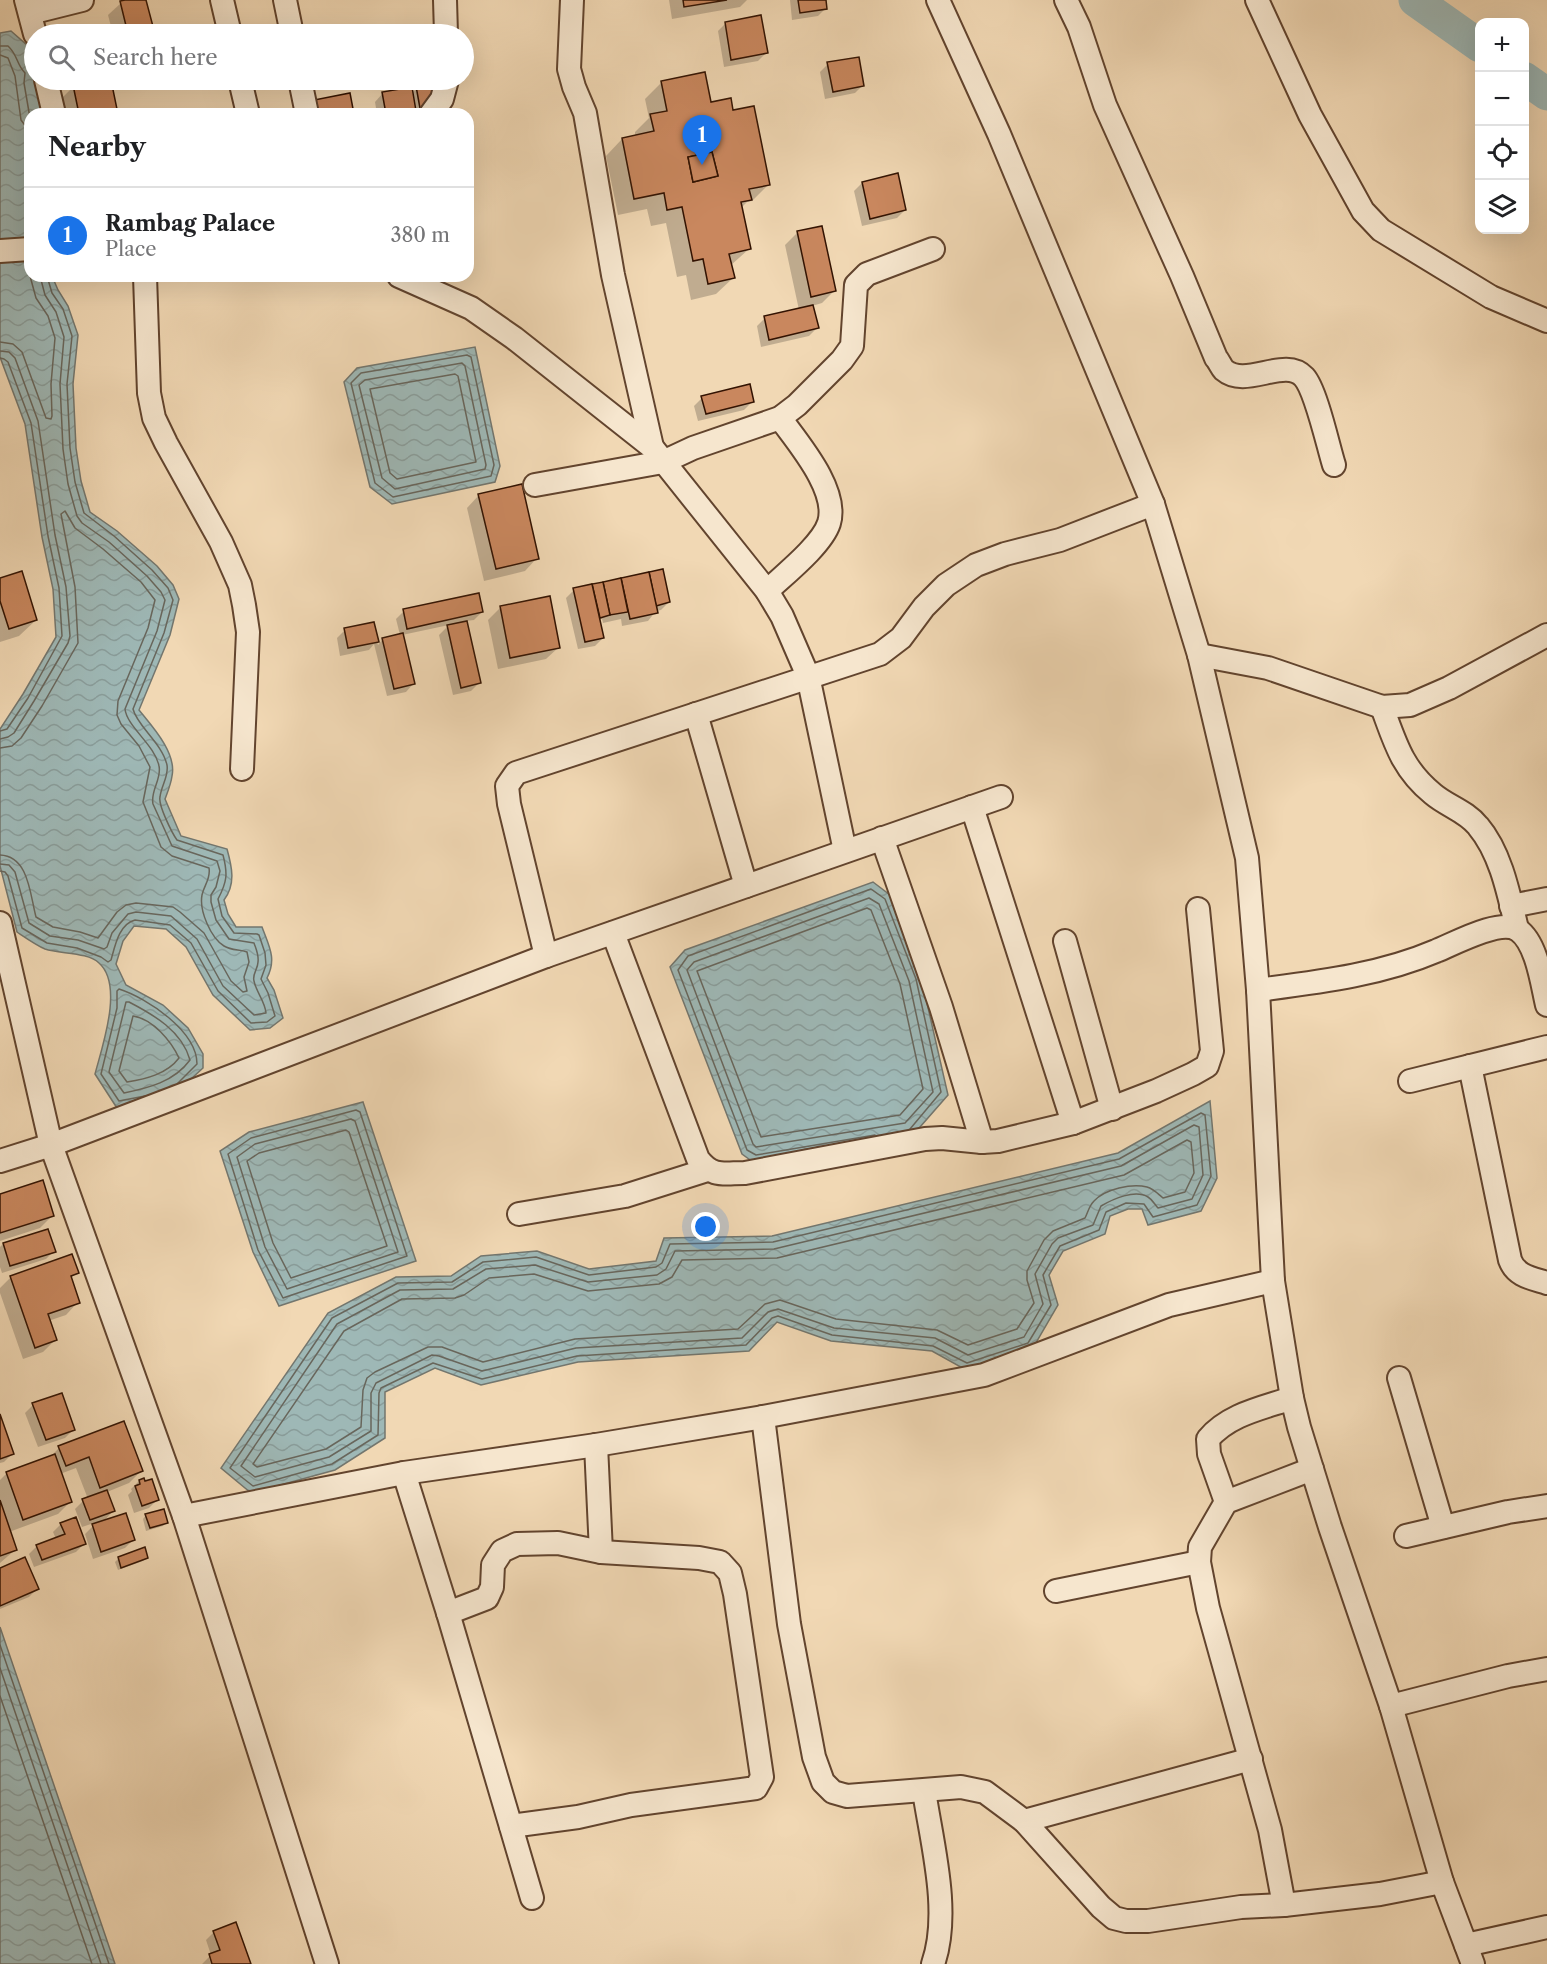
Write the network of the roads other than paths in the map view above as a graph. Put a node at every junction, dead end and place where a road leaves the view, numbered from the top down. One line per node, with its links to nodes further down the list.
1 (82, 0): 9 (street)
2 (222, 0): 10 (street)
3 (285, 0): 11 (street)
4 (445, 0): 12 (street)
5 (572, 0): 28 (street)
6 (938, 0): 31 (street)
7 (1066, 0): 29 (street)
8 (1257, 0): 26 (street)
9 (31, 16)
10 (228, 24)
11 (290, 24)
12 (446, 24)
13 (48, 90): 17 (street)
14 (242, 90): 18 (street)
15 (302, 90): 19 (street)
16 (444, 90): 20 (street)
17 (53, 108)
18 (247, 108)
19 (306, 108)
20 (435, 108)
21 (24, 249): 23 (street)
22 (933, 249): 27 (street)
23 (0, 251)
24 (145, 282): 38 (street)
25 (412, 282): 28 (street)
26 (1547, 321)
27 (780, 418): 28 (street); 32 (street)
28 (658, 455): 30 (street); 32 (street)
29 (1334, 465)
30 (535, 485)
31 (1153, 504): 34 (street); 35 (street)
32 (767, 591): 35 (street)
33 (1547, 635): 36 (street)
34 (1199, 655): 36 (street); 52 (street)
35 (808, 676): 37 (street); 42 (street)
36 (1382, 707): 45 (street)
37 (696, 714): 43 (street); 51 (street)
38 (242, 769)
39 (1001, 797): 40 (street)
40 (972, 807): 41 (street); 58 (street)
41 (882, 838): 42 (street); 59 (street)
42 (845, 851): 43 (street)
43 (746, 886): 49 (street)
44 (1547, 900): 45 (street)
45 (1511, 906): 48 (street)
46 (1198, 909): 57 (street)
47 (0, 922): 60 (street)
48 (1517, 929): 52 (street); 53 (street)
49 (614, 933): 51 (street); 62 (street)
50 (1065, 941): 57 (street)
51 (546, 956): 60 (street)
52 (1258, 990): 64 (street)
53 (1547, 1005)
54 (1547, 1047): 55 (street)
55 (1470, 1066): 56 (street); 65 (street)
56 (1410, 1081)
57 (1112, 1109): 58 (street)
58 (1073, 1123): 59 (street)
59 (982, 1142): 62 (street)
60 (51, 1145): 61 (street); 74 (street)
61 (0, 1161)
62 (707, 1170): 63 (street)
63 (519, 1214)
64 (1273, 1281): 67 (street); 68 (street)
65 (1547, 1283)
66 (1399, 1378): 75 (street)
67 (1292, 1398): 70 (street); 72 (street)
68 (763, 1417): 69 (street); 84 (street)
69 (596, 1445): 71 (street); 77 (street)
70 (1312, 1469): 72 (street); 82 (street)
71 (404, 1473): 74 (street); 80 (street)
72 (1226, 1502): 78 (street)
73 (1547, 1506): 75 (street)
74 (184, 1516): 92 (street)
75 (1443, 1527): 76 (street)
76 (1406, 1536)
77 (601, 1551): 80 (street); 86 (street)
78 (1199, 1562): 79 (street); 83 (street)
79 (1056, 1591)
80 (448, 1613): 86 (street)
81 (1547, 1669): 82 (street)
82 (1391, 1706): 87 (street)
83 (1251, 1759): 85 (street); 89 (street)
84 (924, 1791): 85 (street); 93 (street)
85 (1024, 1821): 89 (street)
86 (511, 1826): 88 (street)
87 (1442, 1882): 89 (street); 91 (street)
88 (532, 1898)
89 (1284, 1905)
90 (1547, 1927): 91 (street)
91 (1470, 1954)
92 (327, 1964)
93 (933, 1964)

